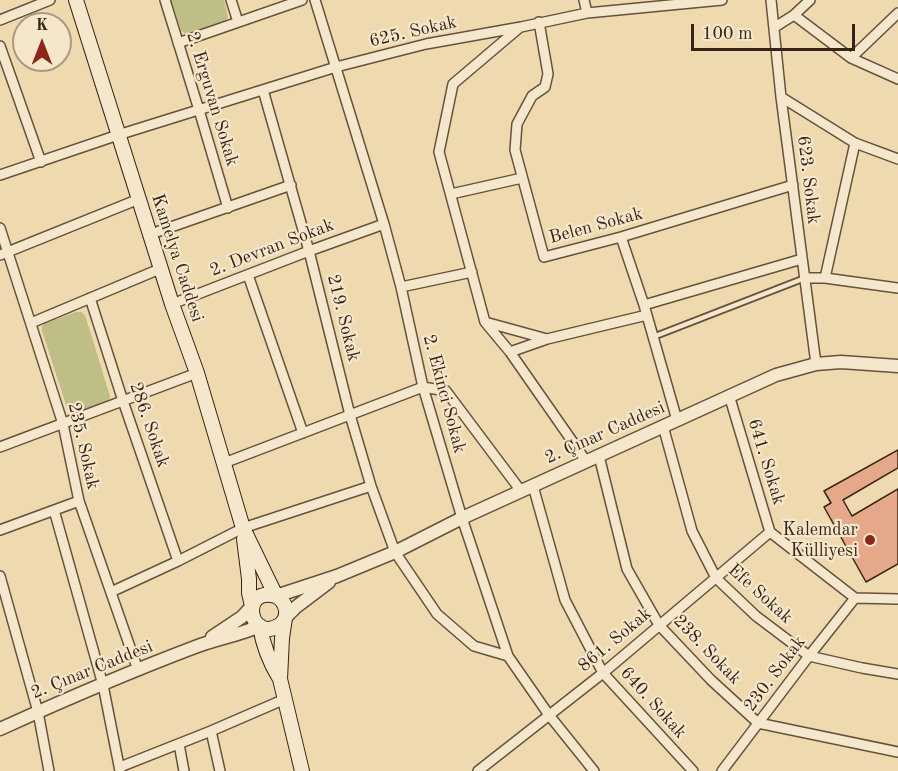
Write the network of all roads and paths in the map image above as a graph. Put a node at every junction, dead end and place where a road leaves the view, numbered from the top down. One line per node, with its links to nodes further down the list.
1 (50, 0): 14 (street)
2 (76, 0): 27 (main road, Kamelya Caddesi)
3 (165, 0): 19 (street, 2. Erguvan Sokak)
4 (231, 0): 15 (street)
5 (302, 0): 15 (street)
6 (315, 0): 22 (street, 2. Ekinci Sokak)
7 (584, 0): 11 (street)
8 (723, 0): 11 (street, 625. Sokak)
9 (771, 0): 18 (street, 623. Sokak)
10 (810, 0): 13 (street)
11 (586, 13): 16 (street, 625. Sokak)
12 (898, 13): 21 (street)
13 (795, 15): 18 (street); 21 (street)
14 (0, 20)
15 (237, 22): 19 (street)
16 (539, 22): 17 (street, 625. Sokak); 32 (street, Belen Sokak)
17 (520, 27): 22 (street, 625. Sokak); 35 (street)
18 (774, 27): 25 (street, 623. Sokak)
19 (178, 43): 26 (street, 2. Erguvan Sokak)
20 (0, 46): 30 (street)
21 (851, 58): 23 (street)
22 (336, 67): 24 (street, 625. Sokak); 38 (street, 2. Ekinci Sokak)
23 (898, 79)
24 (263, 90): 26 (street, 625. Sokak); 34 (street, 219. Sokak)
25 (781, 97): 28 (street); 33 (street, 623. Sokak)
26 (199, 110): 27 (street, 625. Sokak); 37 (street, 2. Erguvan Sokak)
27 (118, 135): 30 (street, 625. Sokak); 36 (main road, Kamelya Caddesi)
28 (855, 142): 29 (street); 49 (street)
29 (898, 159)
30 (41, 162): 31 (street, 625. Sokak)
31 (0, 175)
32 (522, 177): 35 (street); 41 (street, Belen Sokak)
33 (793, 184): 41 (street, Belen Sokak); 44 (street, 623. Sokak)
34 (291, 186): 37 (street); 42 (street, 219. Sokak)
35 (451, 194): 46 (street)
36 (139, 199): 40 (main road, Kamelya Caddesi); 43 (street)
37 (228, 208): 40 (street)
38 (384, 224): 42 (street, 2. Devran Sokak); 50 (street, 2. Ekinci Sokak)
39 (0, 228): 43 (street, 235. Sokak)
40 (151, 234): 45 (main road, Kamelya Caddesi)
41 (621, 237): 54 (street)
42 (309, 251): 47 (street, 2. Devran Sokak); 66 (street, 219. Sokak)
43 (4, 254): 55 (street, 235. Sokak)
44 (802, 259): 48 (street, 623. Sokak); 54 (street)
45 (162, 268): 52 (street); 53 (main road, Kamelya Caddesi)
46 (472, 272): 50 (street); 56 (street)
47 (248, 275): 53 (street, 2. Devran Sokak); 70 (street)
48 (805, 278): 49 (street); 57 (lane); 60 (street, 623. Sokak)
49 (825, 278): 51 (street)
50 (401, 287): 63 (street, 2. Ekinci Sokak)
51 (898, 288)
52 (90, 298): 55 (street); 65 (street, 286. Sokak)
53 (172, 304): 62 (main road, Kamelya Caddesi)
54 (646, 310): 57 (street); 58 (street)
55 (31, 322): 68 (street, 235. Sokak)
56 (485, 322): 58 (street); 59 (street)
57 (653, 337): 67 (street)
58 (547, 339): 59 (street)
59 (510, 352): 73 (street)
60 (816, 364): 61 (street, 2. Çınar Caddesi); 64 (street, 2. Çınar Caddesi)
61 (898, 366)
62 (197, 373): 65 (street); 74 (main road, Kamelya Caddesi)
63 (423, 387): 66 (street); 76 (street); 79 (street, 2. Ekinci Sokak)
64 (729, 395): 67 (street, 2. Çınar Caddesi); 82 (street, 641. Sokak)
65 (123, 401): 68 (street); 84 (street, 286. Sokak)
66 (350, 415): 70 (street); 75 (street, 219. Sokak)
67 (677, 420): 69 (street, 2. Çınar Caddesi)
68 (63, 424): 71 (street); 77 (street, 235. Sokak)
69 (663, 426): 72 (street, 2. Çınar Caddesi); 87 (street, Efe Sokak)
70 (303, 433): 74 (street)
71 (0, 446)
72 (599, 456): 73 (street, 2. Çınar Caddesi); 94 (street, 238. Sokak)
73 (586, 461): 76 (street, 2. Çınar Caddesi)
74 (224, 463): 80 (main road, Kamelya Caddesi)
75 (371, 486): 80 (street); 83 (street, 219. Sokak)
76 (527, 488): 79 (street, 2. Çınar Caddesi); 100 (street, 640. Sokak)
77 (79, 501): 78 (street); 88 (street, 235. Sokak)
78 (54, 510): 81 (street); 103 (street)
79 (462, 518): 83 (street, 2. Çınar Caddesi); 97 (street, 2. Ekinci Sokak)
80 (243, 528): 84 (street); 89 (main road); 92 (main road)
81 (0, 530)
82 (770, 531): 87 (street, 861. Sokak); 90 (street, 641. Sokak)
83 (395, 552): 86 (street, 2. Çınar Caddesi); 97 (street, 219. Sokak)
84 (178, 561): 88 (street)
85 (0, 576): 105 (street)
86 (337, 576): 89 (street); 93 (street)
87 (716, 578): 94 (street, 861. Sokak); 98 (street, Efe Sokak)
88 (111, 592): 99 (street, 235. Sokak)
89 (276, 596): 92 (main road); 93 (main road)
90 (855, 598): 91 (street); 98 (street, 230. Sokak)
91 (898, 599)
92 (252, 606): 95 (main road); 96 (street)
93 (285, 618): 95 (main road); 102 (main road)
94 (659, 625): 100 (street, 861. Sokak); 107 (street, 238. Sokak)
95 (260, 626): 96 (street); 102 (main road)
96 (198, 646): 99 (street, 2. Çınar Caddesi)
97 (508, 656): 106 (street, 2. Ekinci Sokak)
98 (809, 656): 101 (street, Efe Sokak); 107 (street, 230. Sokak)
99 (138, 670): 103 (street, 2. Çınar Caddesi)
100 (603, 673): 106 (street, 861. Sokak); 119 (street, 640. Sokak)
101 (898, 674)
102 (280, 680): 104 (main road)
103 (103, 684): 105 (street, 2. Çınar Caddesi); 112 (street)
104 (285, 699): 109 (street); 116 (main road)
105 (38, 712): 108 (street, 2. Çınar Caddesi); 113 (street)
106 (549, 715): 117 (street, 861. Sokak); 118 (street, 2. Ekinci Sokak)
107 (758, 723): 111 (street); 120 (street, 230. Sokak)
108 (0, 729)
109 (211, 731): 110 (street); 115 (street)
110 (178, 744): 112 (street); 114 (street)
111 (898, 752)
112 (120, 769)
113 (48, 771)
114 (184, 771)
115 (220, 771)
116 (302, 771)
117 (478, 771)
118 (593, 771)
119 (693, 771)
120 (722, 771)

